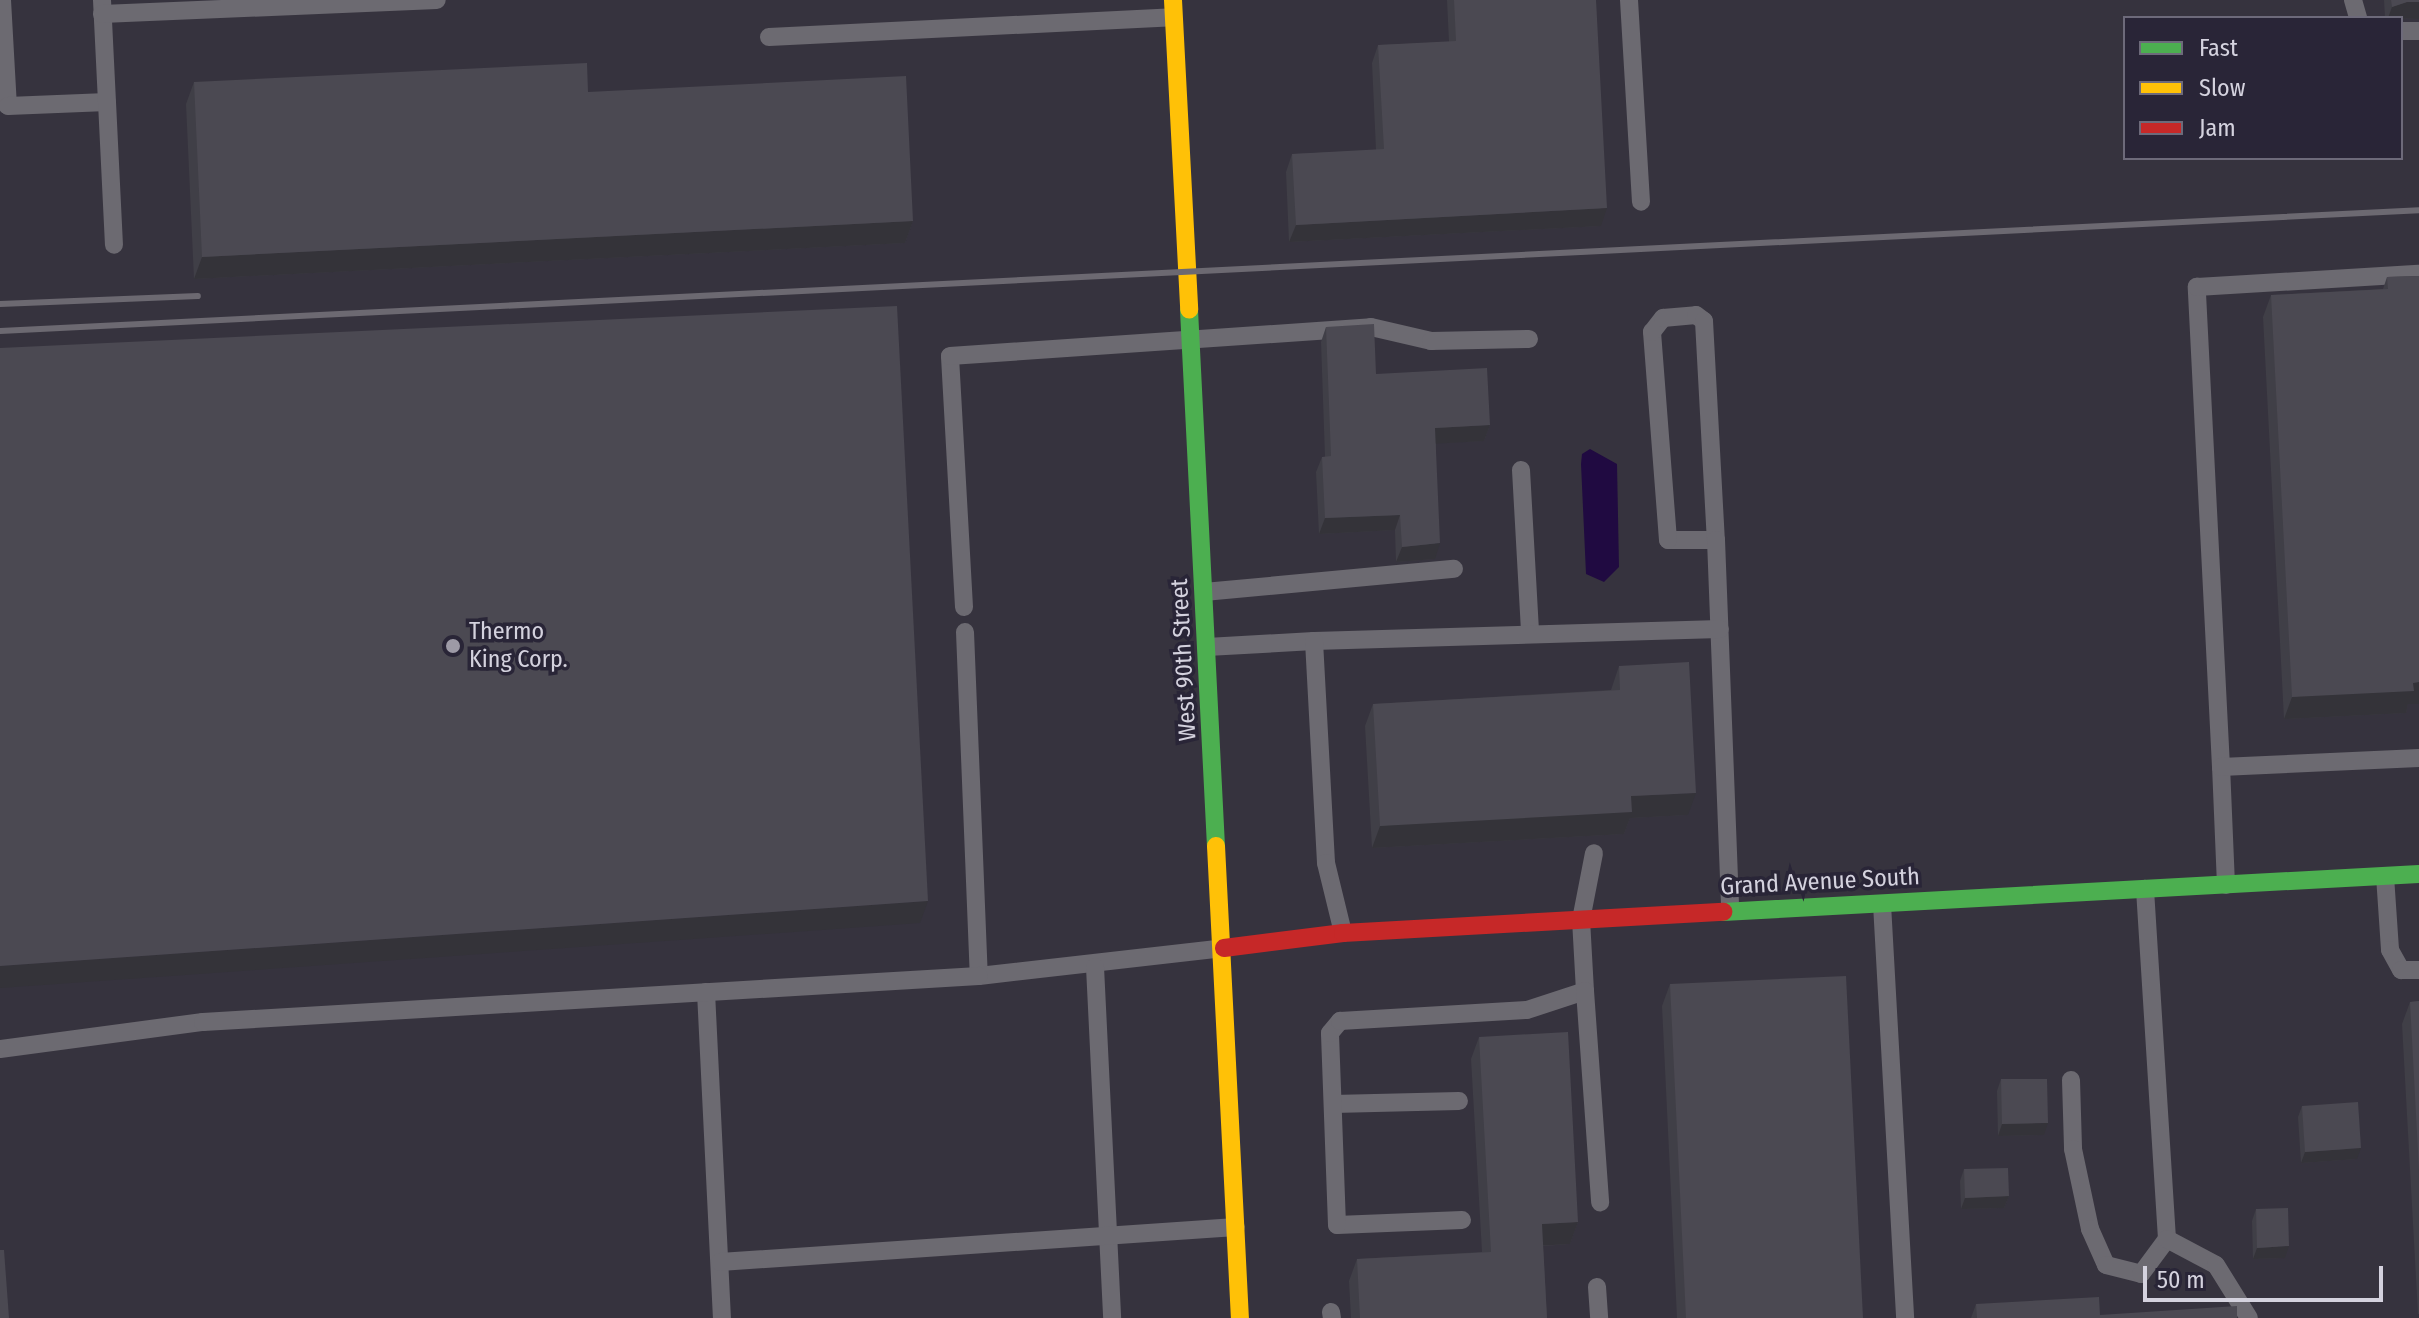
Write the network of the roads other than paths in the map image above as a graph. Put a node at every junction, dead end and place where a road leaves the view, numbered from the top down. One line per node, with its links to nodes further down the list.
1 (2, 0): 7 (lane)
2 (437, 0): 4 (lane)
3 (1629, 0): 8 (lane)
4 (102, 7): 7 (lane)
5 (1173, 8): 6 (lane); 11 (street, West 90th Street)
6 (769, 37)
7 (107, 102): 9 (lane)
8 (1641, 202)
9 (114, 245)
10 (2419, 274): 24 (lane)
11 (1188, 337): 12 (lane); 16 (street, West 90th Street); 17 (lane)
12 (1529, 339)
13 (1521, 470): 20 (lane)
14 (1716, 540): 14 (lane); 18 (lane)
15 (1454, 569): 16 (lane)
16 (1204, 592): 22 (street, West 90th Street)
17 (964, 607)
18 (1720, 629): 20 (lane); 31 (lane)
19 (965, 632): 37 (lane)
20 (1530, 633): 21 (lane)
21 (1314, 641): 22 (lane); 33 (lane)
22 (1207, 647): 34 (street, West 90th Street)
23 (2419, 758): 24 (lane)
24 (2221, 767): 28 (lane)
25 (1594, 853): 32 (lane)
26 (2419, 874): 27 (street, Grand Avenue South)
27 (2385, 876): 28 (street, Grand Avenue South); 36 (lane)
28 (2226, 885): 29 (street, Grand Avenue South)
29 (2145, 889): 30 (street, Grand Avenue South); 48 (lane)
30 (1882, 904): 31 (street, Grand Avenue South); 55 (lane)
31 (1730, 910): 32 (street, Grand Avenue South)
32 (1581, 920): 33 (street, Grand Avenue South); 38 (lane)
33 (1343, 933): 34 (street, Grand Avenue South)
34 (1224, 948): 35 (lane); 46 (street, West 90th Street)
35 (1095, 967): 37 (lane); 47 (lane)
36 (2419, 970)
37 (979, 976): 39 (lane)
38 (1585, 991): 43 (lane); 44 (lane)
39 (706, 992): 40 (lane); 49 (lane)
40 (0, 1049)
41 (2071, 1080): 48 (lane)
42 (1459, 1101): 43 (lane)
43 (1333, 1104): 45 (lane)
44 (1600, 1202)
45 (1462, 1220)
46 (1236, 1227): 47 (lane); 53 (street, West 90th Street)
47 (1110, 1234): 49 (lane); 52 (lane)
48 (2167, 1239): 56 (lane)
49 (720, 1262): 51 (lane)
50 (1597, 1287): 54 (lane)
51 (722, 1318)
52 (1112, 1318)
53 (1240, 1318)
54 (1599, 1318)
55 (1905, 1318)
56 (2249, 1318)

